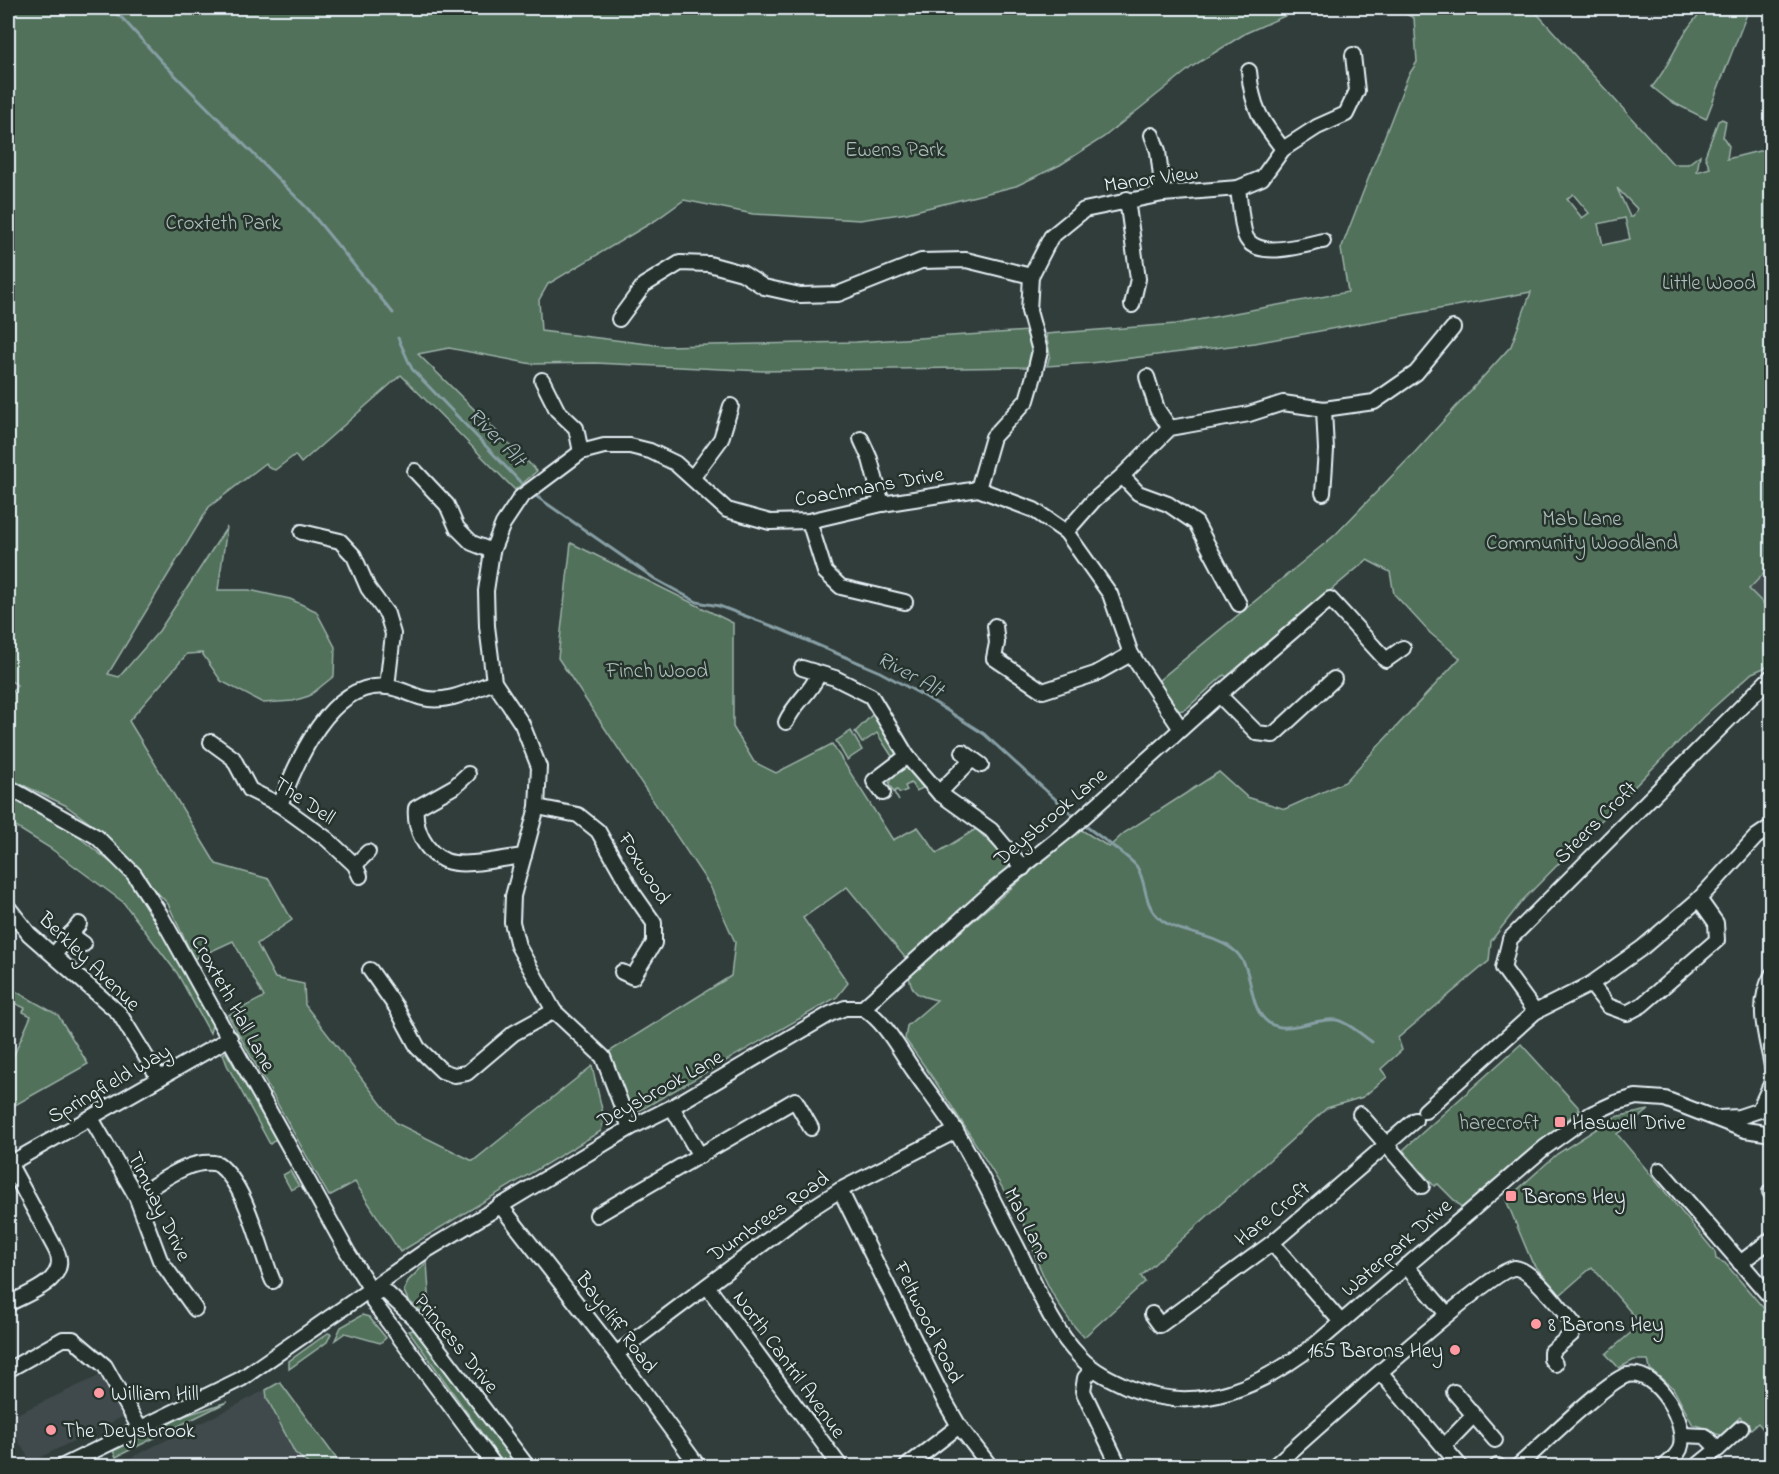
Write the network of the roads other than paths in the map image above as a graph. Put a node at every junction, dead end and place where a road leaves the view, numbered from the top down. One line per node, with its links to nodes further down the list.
1 (1353, 54): 4 (street, Manor View)
2 (1249, 71): 4 (street)
3 (1152, 135): 6 (street)
4 (1283, 148): 5 (street, Manor View)
5 (1238, 188): 6 (street, Manor View); 8 (street)
6 (1163, 194): 7 (street, Manor View)
7 (1127, 199): 9 (street, Manor View); 10 (street)
8 (1323, 241)
9 (1031, 276): 11 (street); 23 (street, Manor View)
10 (1132, 305)
11 (620, 319)
12 (1453, 328): 16 (street)
13 (1147, 377): 17 (street)
14 (542, 380): 19 (street)
15 (731, 406): 22 (street)
16 (1324, 409): 17 (street); 24 (street)
17 (1170, 428): 21 (street)
18 (861, 439): 25 (street)
19 (581, 452): 22 (street, Coachmans Drive); 29 (street, Coachmans Drive)
20 (415, 471): 29 (street)
21 (1122, 476): 28 (street); 31 (street)
22 (693, 477): 26 (street, Coachmans Drive)
23 (978, 489): 25 (street, Coachmans Drive); 28 (street, Coachmans Drive)
24 (1323, 493)
25 (882, 504): 26 (street, Coachmans Drive)
26 (809, 521): 30 (street)
27 (302, 532): 40 (street)
28 (1066, 532): 34 (street, Coachmans Drive)
29 (492, 551): 39 (street, Coachmans Drive)
30 (905, 602)
31 (1239, 604)
32 (995, 626): 34 (street)
33 (1403, 648): 41 (street, Deysbrook Lane)
34 (1131, 654): 43 (street, Coachmans Drive)
35 (802, 668): 36 (street)
36 (818, 675): 42 (street); 45 (street)
37 (1772, 676): 67 (street, Steers Croft)
38 (1334, 679): 41 (street)
39 (494, 682): 40 (street); 52 (street, Coachmans Drive)
40 (387, 687): 51 (street)
41 (1219, 695): 43 (street, Deysbrook Lane)
42 (786, 722)
43 (1181, 729): 56 (street, Deysbrook Lane)
44 (211, 742): 51 (street, The Dell)
45 (907, 756): 49 (street); 50 (street)
46 (972, 759): 50 (street)
47 (468, 774): 55 (street)
48 (8, 787): 68 (street, Croxteth Hall Lane)
49 (883, 793)
50 (939, 793): 56 (street)
51 (280, 805): 54 (street, The Dell)
52 (537, 807): 55 (street, Coachmans Drive); 62 (street, Foxwood)
53 (1772, 826): 57 (street)
54 (368, 852)
55 (524, 856): 66 (street, Coachmans Drive)
56 (1023, 868): 65 (street, Deysbrook Lane)
57 (1699, 899): 64 (street); 64 (street)
58 (8, 907): 60 (street, Berkley Avenue)
59 (84, 944): 60 (street)
60 (54, 955): 70 (street, Berkley Avenue)
61 (370, 970): 66 (street)
62 (622, 972)
63 (1772, 975): 69 (street)
64 (1590, 984): 67 (street)
65 (863, 1008): 72 (street, Deysbrook Lane); 79 (street, Mab Lane)
66 (554, 1011): 77 (street, Coachmans Drive)
67 (1535, 1012): 81 (street, Hare Croft)
68 (230, 1038): 70 (street, Springfield Way); 96 (street, Croxteth Hall Lane)
69 (1772, 1066)
70 (159, 1078): 76 (street, Springfield Way)
71 (1772, 1082): 73 (street)
72 (672, 1107): 77 (street, Deysbrook Lane); 82 (street)
73 (1764, 1108): 75 (street, Waterpark Drive); 80 (street, Waterpark Drive)
74 (1360, 1114): 81 (street)
75 (1717, 1118): 80 (street, Waterpark Drive); 93 (street, Waterpark Drive)
76 (91, 1119): 83 (street, Springfield Way); 87 (street, Timway Drive)
77 (630, 1128): 88 (street, Deysbrook Lane)
78 (811, 1128): 82 (street)
79 (956, 1131): 86 (street, Dumbrees Road); 107 (street, Mab Lane)
80 (1769, 1133)
81 (1387, 1144): 85 (street); 91 (street, Hare Croft)
82 (700, 1156): 89 (street)
83 (8, 1162): 98 (street)
84 (1660, 1170): 92 (street)
85 (1422, 1186)
86 (840, 1190): 95 (street, Dumbrees Road); 112 (street, Feltwood Road)
87 (136, 1196): 94 (street); 99 (street, Timway Drive)
88 (500, 1205): 96 (street, Deysbrook Lane); 105 (street, Baycliff Road)
89 (597, 1215)
90 (1772, 1239): 92 (street)
91 (1272, 1243): 100 (street, Hare Croft); 103 (street)
92 (1740, 1263): 97 (street)
93 (1406, 1266): 101 (street); 103 (street, Waterpark Drive)
94 (273, 1281)
95 (707, 1286): 105 (street, Dumbrees Road); 123 (street, North Cantril Avenue)
96 (370, 1288): 102 (street, Princess Drive); 104 (street, Princess Drive); 113 (street, Deysbrook Lane)
97 (1772, 1299)
98 (8, 1304)
99 (195, 1309)
100 (1152, 1314)
101 (1447, 1314): 106 (street); 109 (street)
102 (418, 1322): 104 (street); 121 (street, Princess Drive)
103 (1341, 1322): 107 (street, Waterpark Drive)
104 (397, 1335): 120 (street, Princess Drive)
105 (616, 1354): 122 (street, Baycliff Road)
106 (1555, 1364)
107 (1094, 1369): 126 (street)
108 (8, 1370): 113 (street)
109 (1381, 1373): 117 (street); 127 (street)
110 (1454, 1392): 111 (street)
111 (1473, 1416): 116 (street); 117 (street)
112 (959, 1426): 124 (street); 125 (street, Feltwood Road)
113 (140, 1428): 119 (street, Deysbrook Lane)
114 (1741, 1428): 118 (street)
115 (1682, 1435): 118 (street); 129 (street); 130 (street)
116 (1495, 1440)
117 (1443, 1446): 128 (street)
118 (1718, 1449): 131 (street)
119 (63, 1467)
120 (495, 1467)
121 (527, 1467)
122 (698, 1467)
123 (840, 1467)
124 (907, 1467)
125 (990, 1467)
126 (1119, 1467)
127 (1274, 1467)
128 (1460, 1467)
129 (1518, 1467)
130 (1665, 1467)
131 (1697, 1467)

